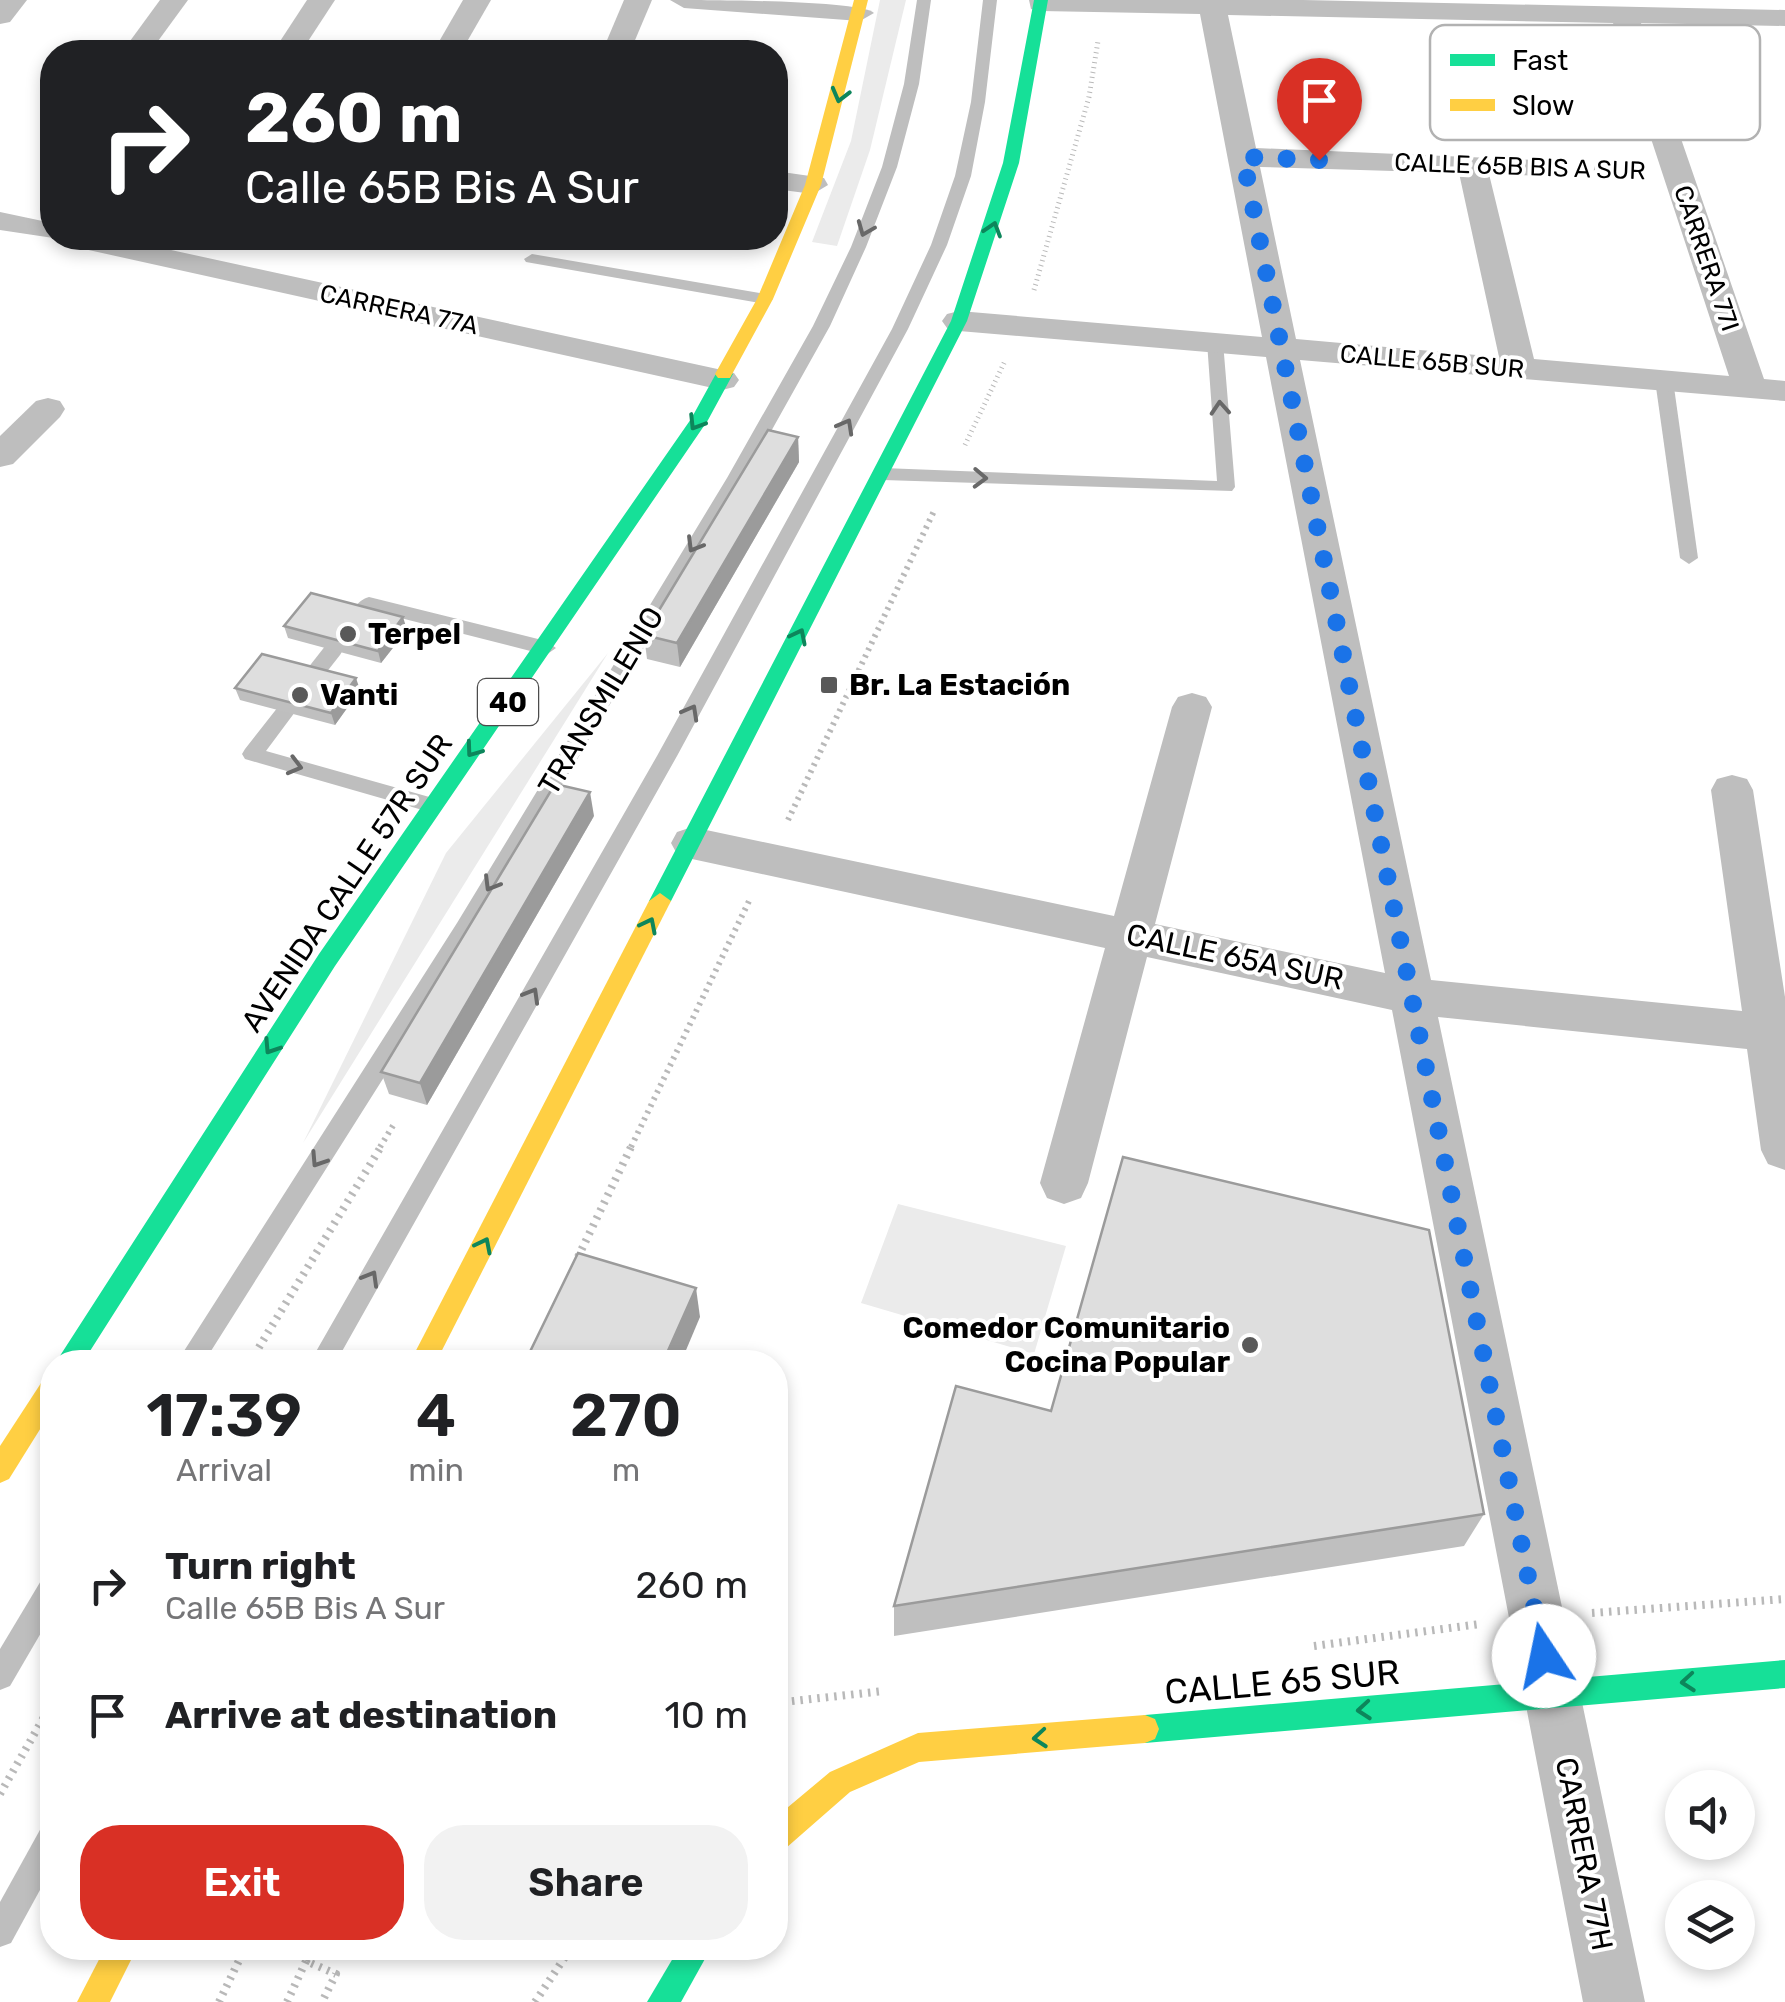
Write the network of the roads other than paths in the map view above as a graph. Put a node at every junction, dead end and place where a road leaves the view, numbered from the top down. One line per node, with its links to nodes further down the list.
1 (13, 0): 14 (street)
2 (174, 0): 17 (street)
3 (320, 0): 18 (street)
4 (477, 0): 19 (street)
5 (638, 0): 20 (street)
6 (684, 0): 11 (street)
7 (924, 0): 61 (lane, TRANSMILENIO, one-way to 61)
8 (990, 0): 62 (lane, one-way to 8)
9 (1041, 2): 10 (street); 34 (main road, one-way to 9)
10 (1212, 3): 13 (street); 22 (street, CARRERA 77H)
11 (860, 7): 26 (main road, AVENIDA CALLE 57R SUR / 40, one-way to 26)
12 (1702, 8): 13 (street); 15 (street)
13 (1624, 14): 16 (street, CARRERA 77I)
14 (0, 16)
15 (1785, 18)
16 (1628, 25)
17 (145, 40)
18 (295, 40)
19 (454, 40)
20 (621, 40)
21 (1667, 140): 40 (street, CARRERA 77I)
22 (1243, 157): 23 (street, CALLE 65B BIS A SUR); 36 (street, CARRERA 77H)
23 (1472, 164): 24 (street, CALLE 65B BIS A SUR); 37 (street)
24 (1547, 167)
25 (788, 182): 26 (street)
26 (813, 186): 29 (main road, AVENIDA CALLE 57R SUR / 40)
27 (0, 221): 28 (street)
28 (40, 229)
29 (788, 245)
30 (130, 250): 38 (street, CARRERA 77A)
31 (786, 250): 33 (main road, AVENIDA CALLE 57R SUR / 40)
32 (532, 260): 33 (lane)
33 (765, 299): 38 (main road, AVENIDA CALLE 57R SUR / 40)
34 (959, 320): 35 (street, CALLE 65B SUR); 44 (main road)
35 (1215, 342): 36 (street, CALLE 65B SUR); 44 (lane, one-way to 35)
36 (1281, 348): 37 (street, CALLE 65B SUR); 56 (street, CARRERA 77H)
37 (1518, 368): 39 (street, CALLE 65B SUR)
38 (722, 380): 47 (main road, AVENIDA CALLE 57R SUR / 40, one-way to 47)
39 (1664, 380): 40 (street, CALLE 65B SUR); 45 (lane)
40 (1750, 388): 41 (street, CALLE 65B SUR)
41 (1785, 391)
42 (48, 410): 43 (street)
43 (0, 456)
44 (882, 474): 54 (main road, one-way to 44)
45 (1690, 558)
46 (358, 617): 47 (lane)
47 (546, 648): 53 (main road, AVENIDA CALLE 57R SUR / 40, one-way to 53)
48 (333, 650): 49 (lane)
49 (312, 678)
50 (1192, 707): 55 (street)
51 (284, 712): 53 (lane, one-way to 53)
52 (1732, 790): 57 (street)
53 (433, 805): 60 (main road, AVENIDA CALLE 57R SUR / 40, one-way to 60)
54 (692, 843): 55 (street, CALLE 65A SUR); 63 (main road, one-way to 54)
55 (1133, 934): 56 (street, CALLE 65A SUR); 59 (street)
56 (1411, 996): 57 (street, CALLE 65A SUR); 69 (street, CARRERA 77H)
57 (1776, 1033): 58 (street)
58 (1785, 1150)
59 (1064, 1183)
60 (77, 1350)
61 (198, 1350)
62 (330, 1350)
63 (430, 1350)
64 (40, 1407): 65 (main road)
65 (0, 1470)
66 (40, 1610): 68 (lane)
67 (1785, 1674): 69 (main road, CALLE 65 SUR, one-way to 69)
68 (0, 1676)
69 (1551, 1694): 70 (main road, CALLE 65 SUR, one-way to 70); 77 (street, CARRERA 77H)
70 (788, 1823)
71 (40, 1860): 72 (lane)
72 (0, 1932)
73 (116, 1960): 75 (main road)
74 (689, 1960): 76 (main road)
75 (94, 2002)
76 (663, 2002)
77 (1614, 2002)

